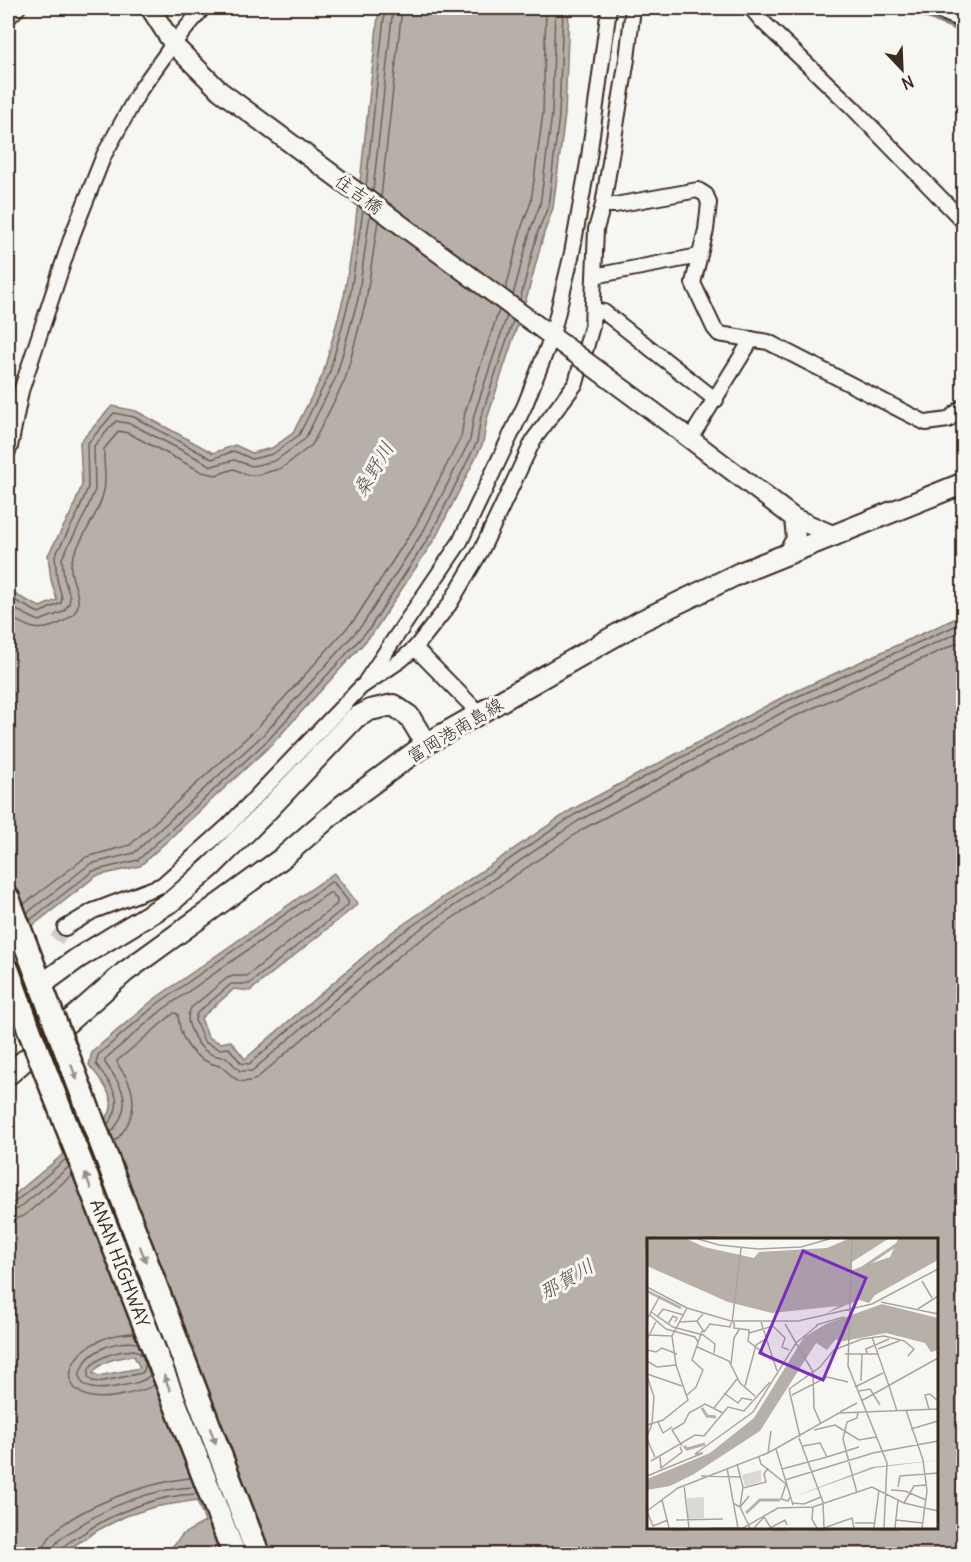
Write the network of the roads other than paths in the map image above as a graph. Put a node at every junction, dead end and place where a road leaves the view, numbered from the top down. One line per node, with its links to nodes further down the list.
1 (18, 8): 8 (street)
2 (150, 8): 10 (street, 住吉橋)
3 (203, 8): 10 (street)
4 (609, 8): 16 (street)
5 (633, 8): 11 (street)
6 (751, 8): 12 (street)
7 (933, 8): 9 (street)
8 (8, 18)
9 (963, 21)
10 (177, 48): 16 (street, 住吉橋); 21 (street)
11 (603, 205): 13 (street); 14 (street)
12 (961, 215)
13 (699, 256): 14 (street); 17 (street)
14 (594, 276): 15 (street)
15 (593, 310): 18 (street); 26 (street)
16 (547, 332): 20 (street, 住吉橋, bridge); 27 (street)
17 (752, 339): 18 (street); 19 (street)
18 (716, 400): 20 (street)
19 (963, 406)
20 (683, 434): 23 (street, 住吉橋)
21 (8, 451)
22 (963, 483): 24 (main road, 富岡港南島線)
23 (794, 518): 24 (street, 住吉橋); 25 (street)
24 (835, 536): 25 (main road, 富岡港南島線)
25 (787, 554): 28 (main road, 富岡港南島線)
26 (415, 648): 27 (street); 28 (street)
27 (362, 687): 31 (street)
28 (480, 714): 29 (main road, 富岡港南島線)
29 (426, 744): 33 (main road); 35 (main road, 富岡港南島線)
30 (8, 898): 33 (highway, ANAN HIGHWAY)
31 (65, 928)
32 (8, 971): 34 (highway, ANAN HIGHWAY)
33 (41, 985): 37 (highway, ANAN HIGHWAY, one-way to 37, bridge)
34 (14, 1010): 36 (highway, ANAN HIGHWAY, one-way to 34, bridge)
35 (8, 1075)
36 (234, 1554)
37 (258, 1554)

